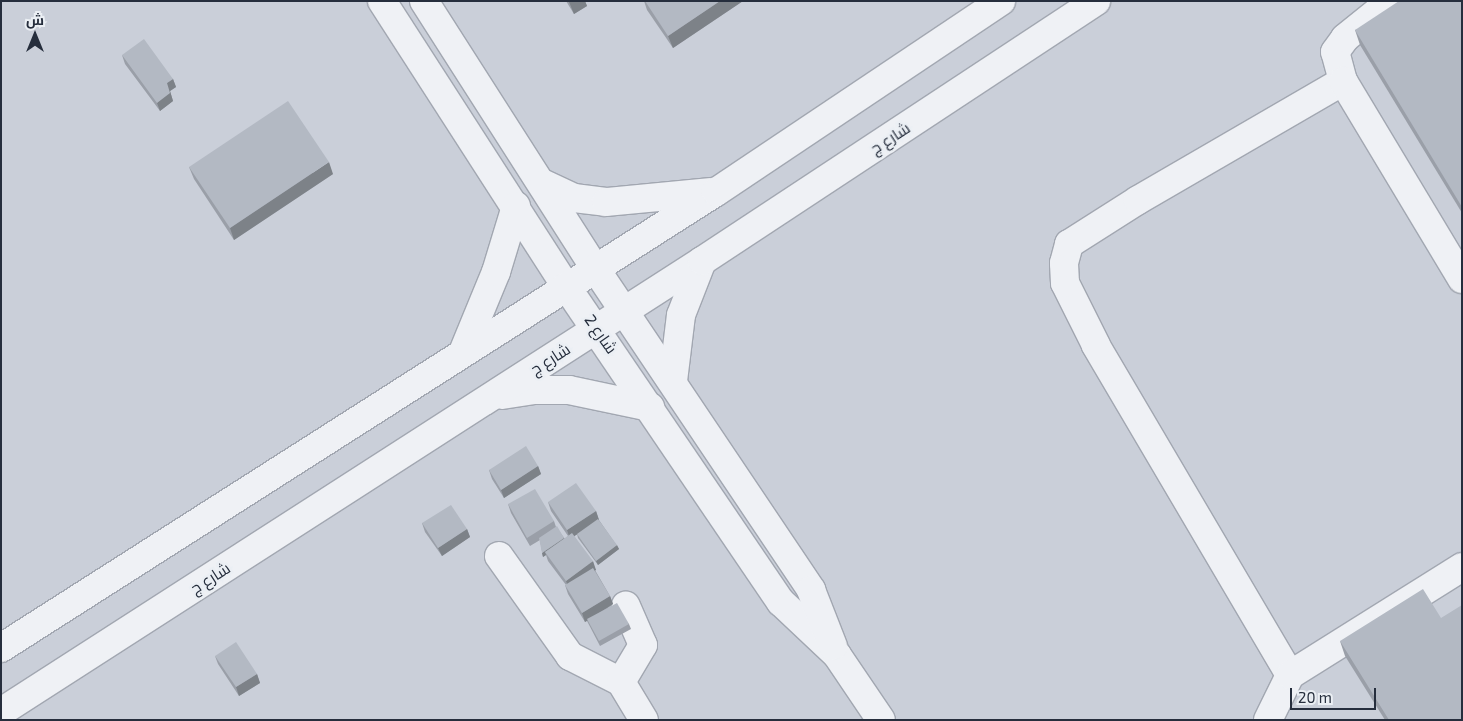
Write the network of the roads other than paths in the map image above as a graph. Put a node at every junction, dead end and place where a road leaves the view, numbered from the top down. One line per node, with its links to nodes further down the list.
1 (382, 1): 9 (street, شارع 2)
2 (424, 1): 7 (street, شارع 2)
3 (1001, 1): 8 (street)
4 (1096, 1): 10 (street, شارع ج)
5 (1391, 1): 6 (street)
6 (1343, 81): 12 (street); 25 (street)
7 (544, 184): 8 (street); 11 (street, شارع 2)
8 (716, 192): 11 (street)
9 (516, 206): 13 (street, شارع 2); 16 (street)
10 (702, 261): 14 (street, شارع ج); 17 (street)
11 (595, 268): 13 (street); 14 (street, شارع 2)
12 (1462, 279)
13 (566, 286): 15 (street, شارع 2); 16 (street)
14 (626, 310): 15 (street, شارع ج); 17 (street, شارع 2)
15 (597, 329): 18 (street, شارع ج); 19 (street, شارع 2)
16 (463, 352): 23 (street)
17 (673, 381): 24 (street, شارع 2)
18 (493, 396): 19 (street); 27 (street, شارع ج)
19 (650, 407): 24 (street, شارع 2)
20 (499, 556): 26 (street)
21 (1462, 567): 25 (street)
22 (626, 606): 26 (street)
23 (1, 648)
24 (837, 655): 28 (street, شارع 2)
25 (1290, 674): 30 (street)
26 (621, 682): 29 (street)
27 (1, 712)
28 (879, 719)
29 (644, 720)
30 (1268, 720)

